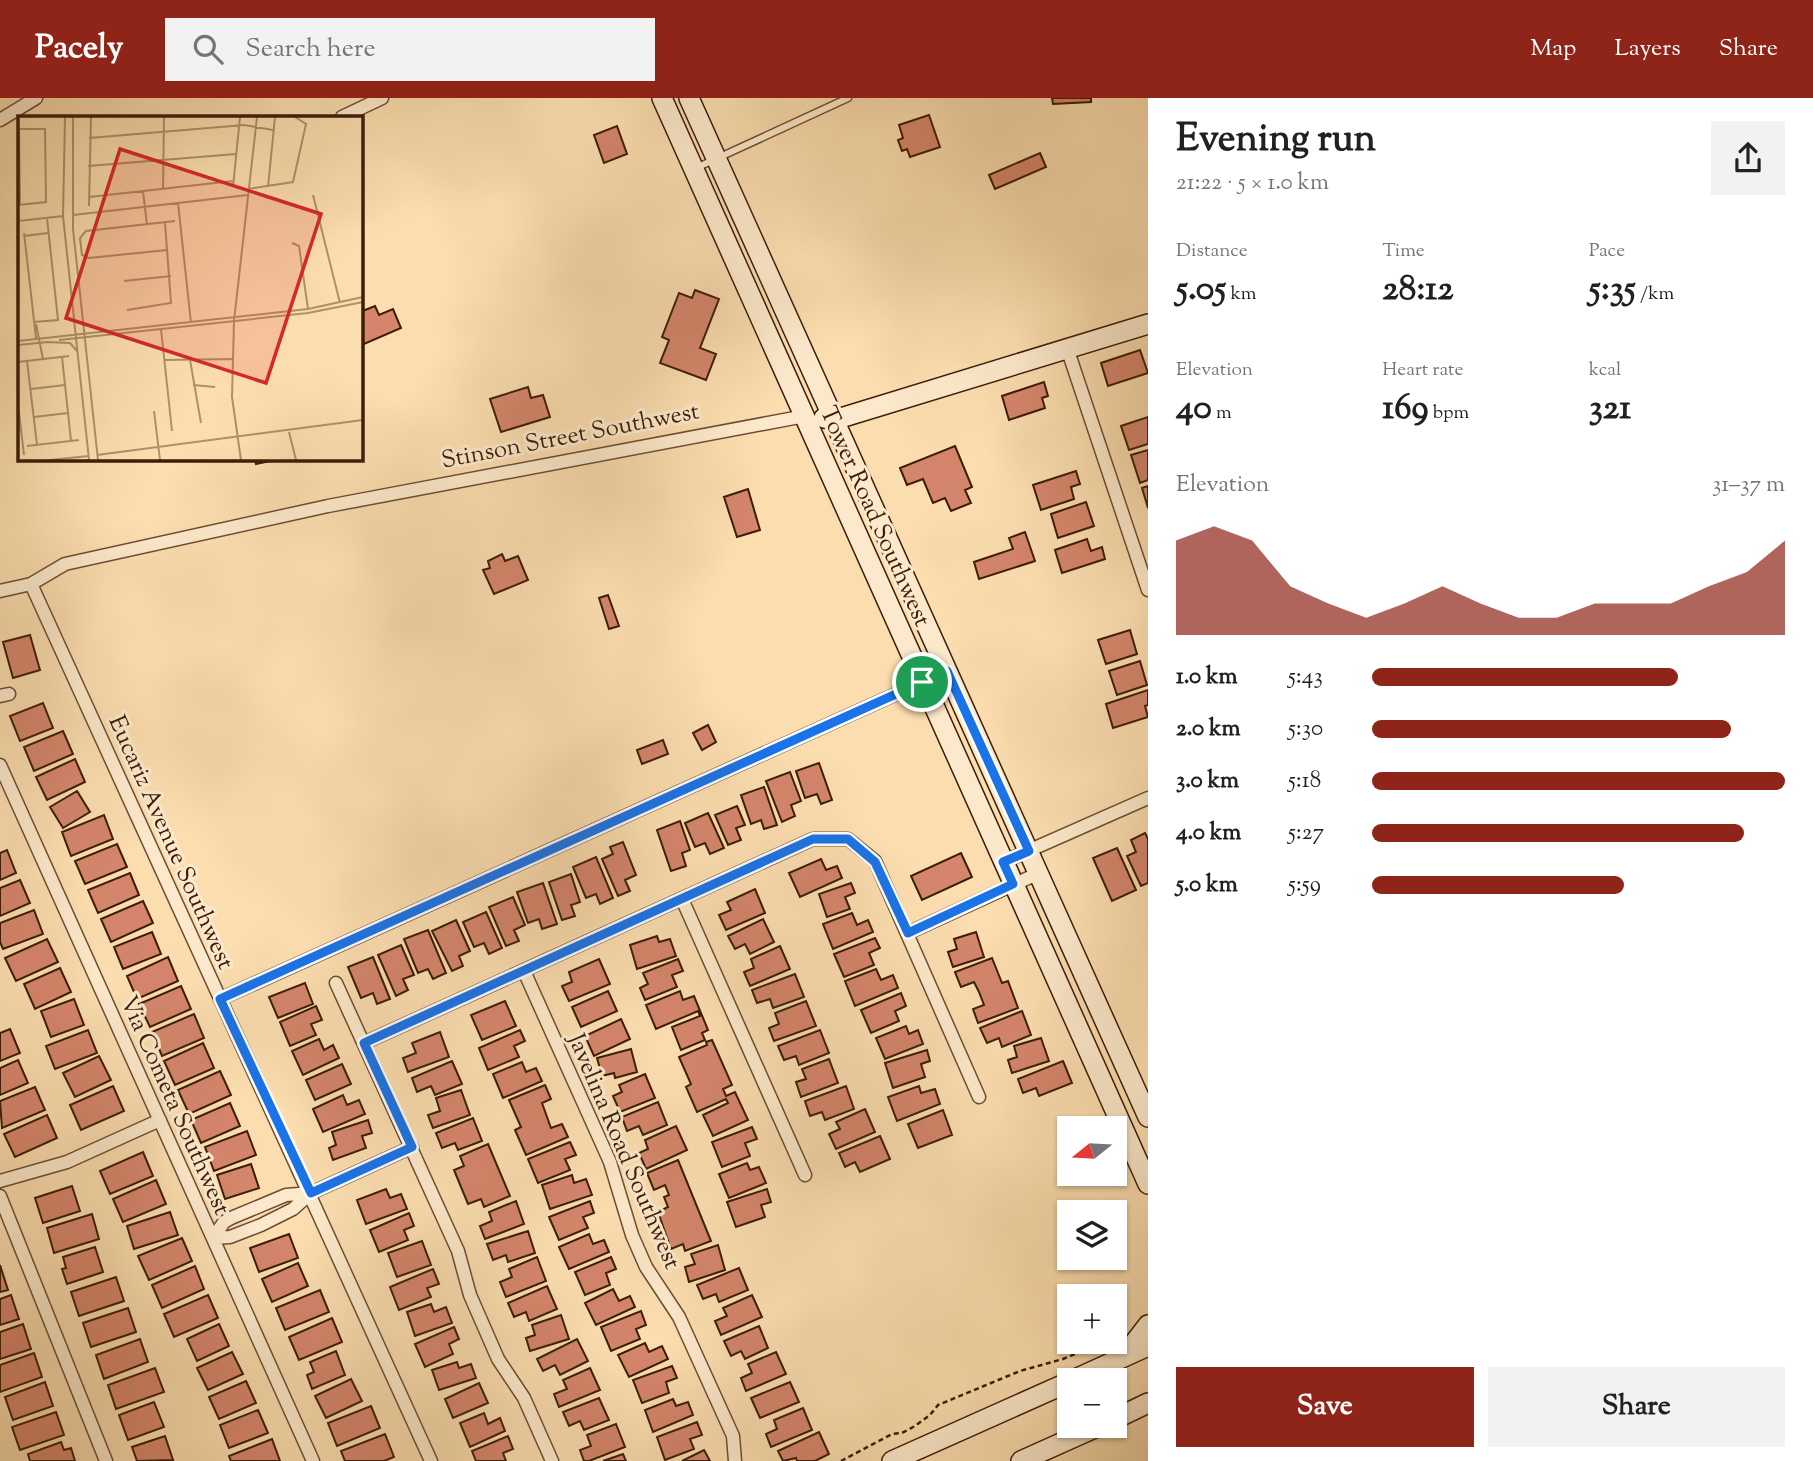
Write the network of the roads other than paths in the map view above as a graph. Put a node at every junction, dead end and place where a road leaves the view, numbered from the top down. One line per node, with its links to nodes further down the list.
1 (36, 98): 7 (street)
2 (382, 98): 6 (street)
3 (662, 98): 9 (street, Tower Road Southwest)
4 (688, 98): 8 (street, Tower Road Southwest)
5 (848, 98): 8 (lane)
6 (344, 116)
7 (0, 120)
8 (716, 159): 9 (lane); 13 (street, Tower Road Southwest)
9 (694, 169): 12 (street, Tower Road Southwest)
10 (1148, 324): 11 (street, Stinson Street Southwest)
11 (1067, 348): 13 (street, Stinson Street Southwest); 15 (street)
12 (805, 416): 13 (street, Stinson Street Southwest); 14 (street, Stinson Street Southwest); 18 (street, Tower Road Southwest)
13 (834, 420): 17 (street, Tower Road Southwest)
14 (31, 584): 16 (street, Stinson Street Southwest); 29 (street, Eucariz Avenue Southwest)
15 (1148, 590)
16 (0, 591)
17 (947, 671): 18 (street); 21 (street, Tower Road Southwest)
18 (922, 682): 22 (street, Tower Road Southwest); 29 (street)
19 (0, 765): 33 (street, Via Cometa Southwest)
20 (1148, 797): 21 (street)
21 (1029, 851): 22 (street); 23 (street, Tower Road Southwest)
22 (1003, 862): 24 (street, Tower Road Southwest)
23 (1039, 873): 24 (street); 32 (street, Tower Road Southwest)
24 (1013, 884): 26 (street); 37 (street, Tower Road Southwest)
25 (682, 899): 26 (street); 27 (street); 35 (street)
26 (908, 933): 31 (street)
27 (524, 971): 30 (street); 53 (street, Javelina Road Southwest)
28 (336, 983): 30 (street)
29 (220, 999): 38 (street, Eucariz Avenue Southwest)
30 (364, 1043): 34 (street)
31 (979, 1097)
32 (1148, 1117)
33 (160, 1120): 36 (street); 40 (street, Via Cometa Southwest)
34 (412, 1147): 38 (street); 52 (street)
35 (805, 1175)
36 (0, 1181)
37 (1148, 1184)
38 (311, 1193): 40 (street); 40 (street); 51 (street, Eucariz Avenue Southwest)
39 (0, 1196): 49 (street)
40 (213, 1238): 50 (street, Via Cometa Southwest)
41 (1148, 1325): 43 (street)
42 (1148, 1346): 43 (street)
43 (1122, 1358): 44 (street)
44 (1099, 1368)
45 (1057, 1387): 54 (street)
46 (1146, 1405): 47 (street)
47 (1127, 1414)
48 (1072, 1438): 55 (street)
49 (106, 1461)
50 (313, 1461)
51 (431, 1461)
52 (552, 1461)
53 (735, 1461)
54 (892, 1461)
55 (1021, 1461)

